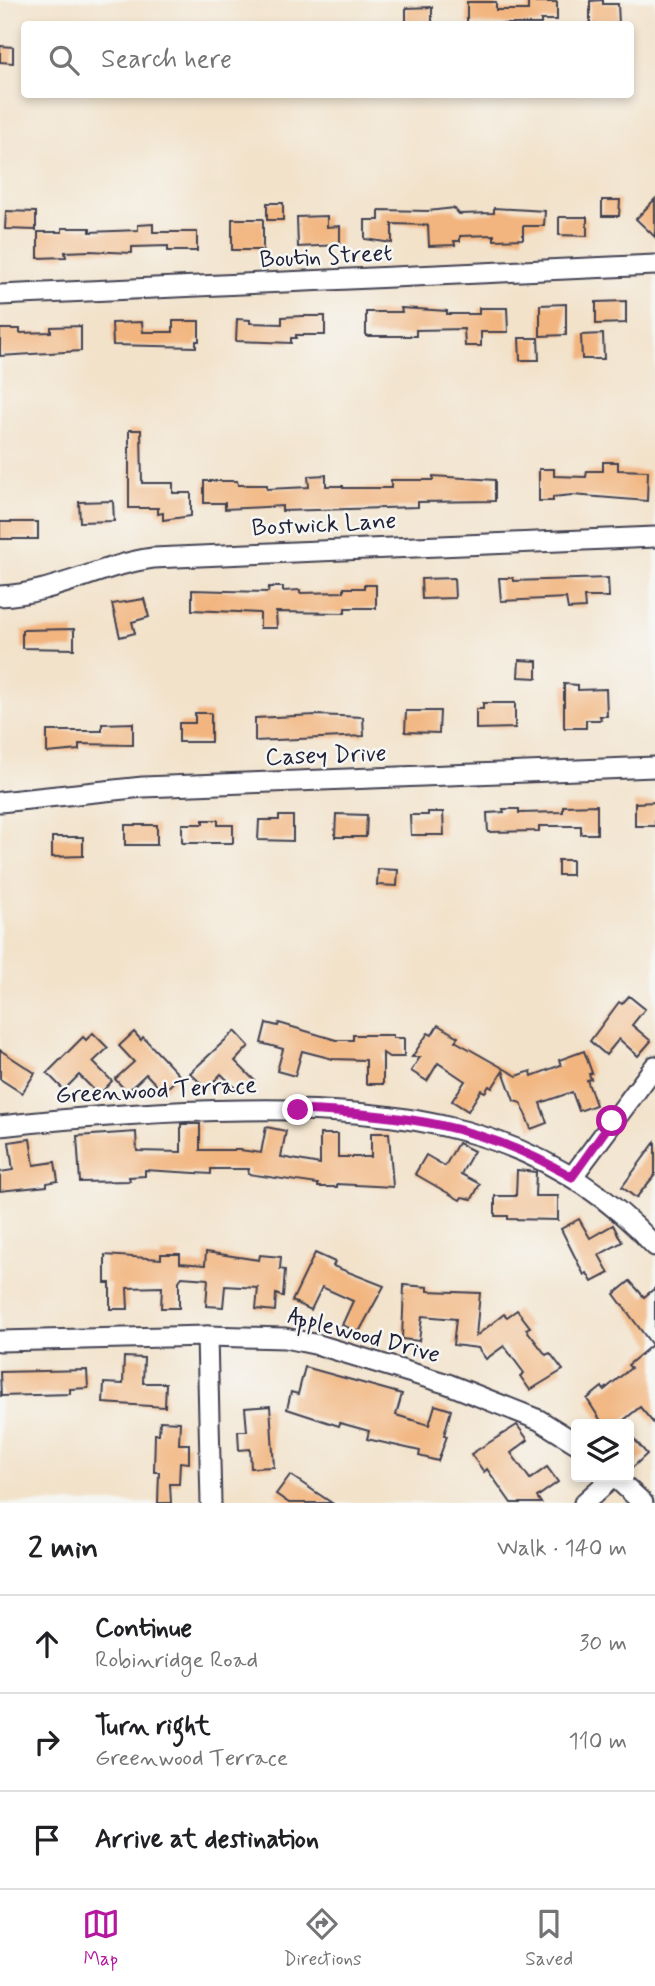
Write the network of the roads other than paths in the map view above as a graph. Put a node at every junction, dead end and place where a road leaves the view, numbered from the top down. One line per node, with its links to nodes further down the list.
1 (655, 265): 2 (street, Boutin Street)
2 (0, 295)
3 (655, 537): 4 (street, Bostwick Lane)
4 (0, 596)
5 (655, 767): 6 (street, Casey Drive)
6 (0, 802)
7 (655, 1066): 9 (street)
8 (0, 1126): 9 (street, Greenwood Terrace)
9 (572, 1177): 10 (street, Greenwood Terrace)
10 (655, 1247)
11 (207, 1336): 12 (street, Applewood Drive); 13 (street, Applewood Drive); 17 (street)
12 (0, 1341)
13 (571, 1440)
14 (608, 1482): 18 (street)
15 (620, 1482): 19 (street)
16 (655, 1493): 20 (street)
17 (211, 1503)
18 (584, 1503)
19 (643, 1503)
20 (649, 1503)

